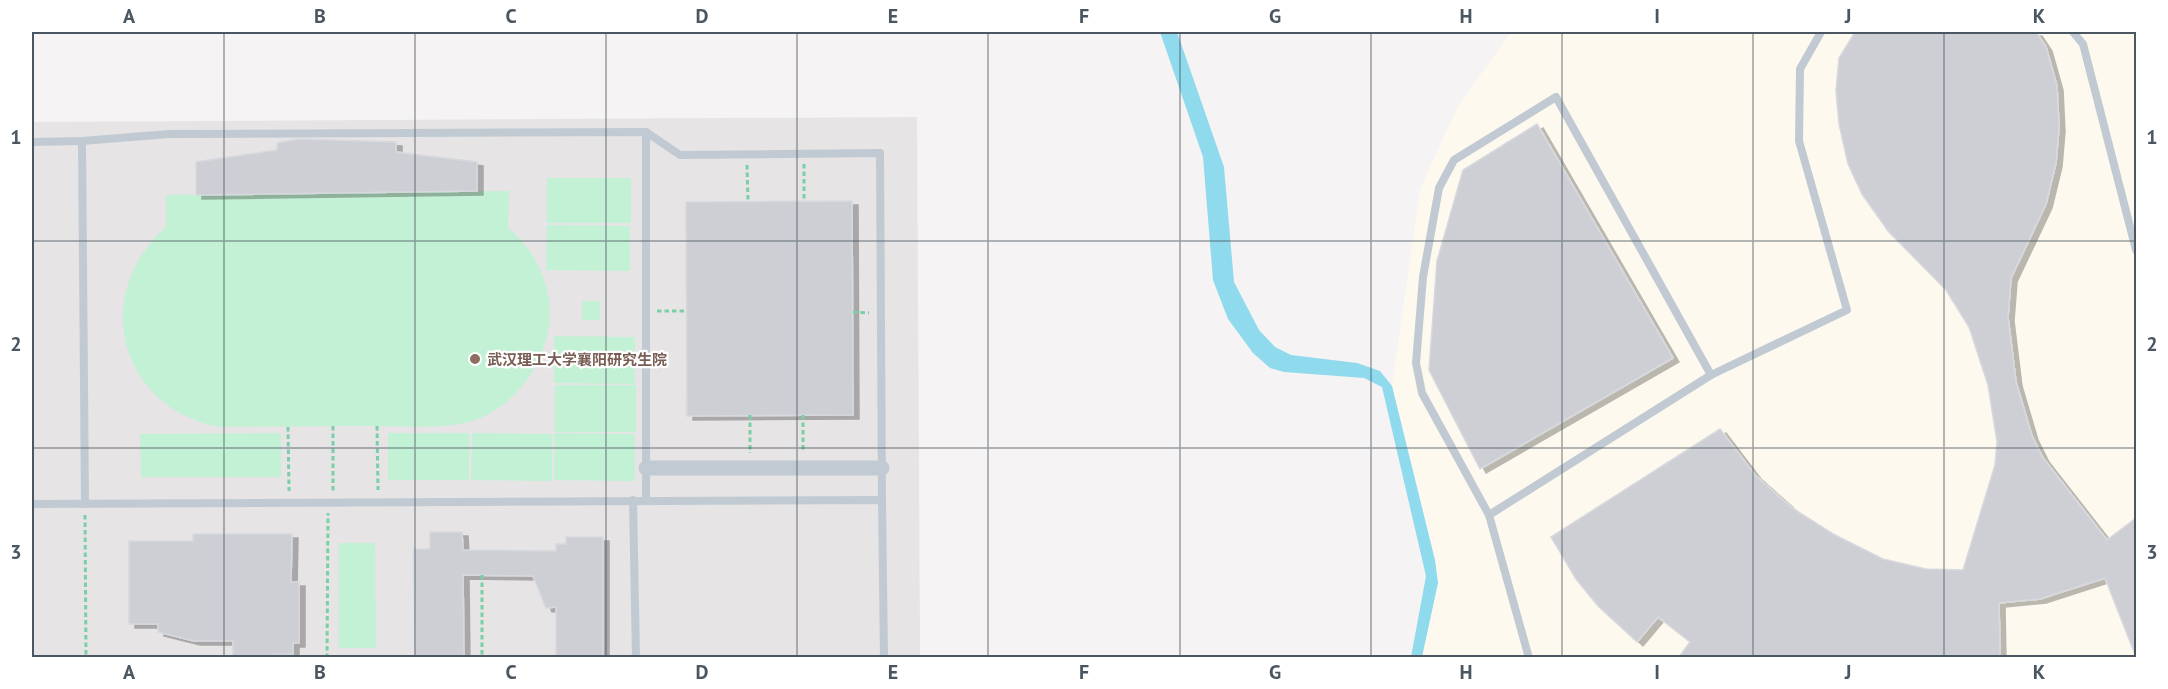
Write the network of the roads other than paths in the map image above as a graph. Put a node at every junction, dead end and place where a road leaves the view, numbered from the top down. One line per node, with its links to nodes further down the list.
1 (1821, 32): 7 (lane)
2 (2073, 32): 6 (lane)
3 (646, 132): 4 (lane); 8 (lane); 9 (lane)
4 (82, 141): 5 (lane); 14 (lane)
5 (32, 142)
6 (2136, 250)
7 (1711, 375): 15 (lane); 15 (lane)
8 (646, 468): 9 (street); 11 (lane)
9 (882, 468): 12 (lane)
10 (633, 500): 11 (lane); 14 (lane); 16 (lane)
11 (646, 500): 12 (lane)
12 (882, 500): 17 (lane)
13 (32, 504): 14 (lane)
14 (85, 504)
15 (1489, 515): 18 (lane)
16 (636, 657)
17 (884, 657)
18 (1529, 657)

